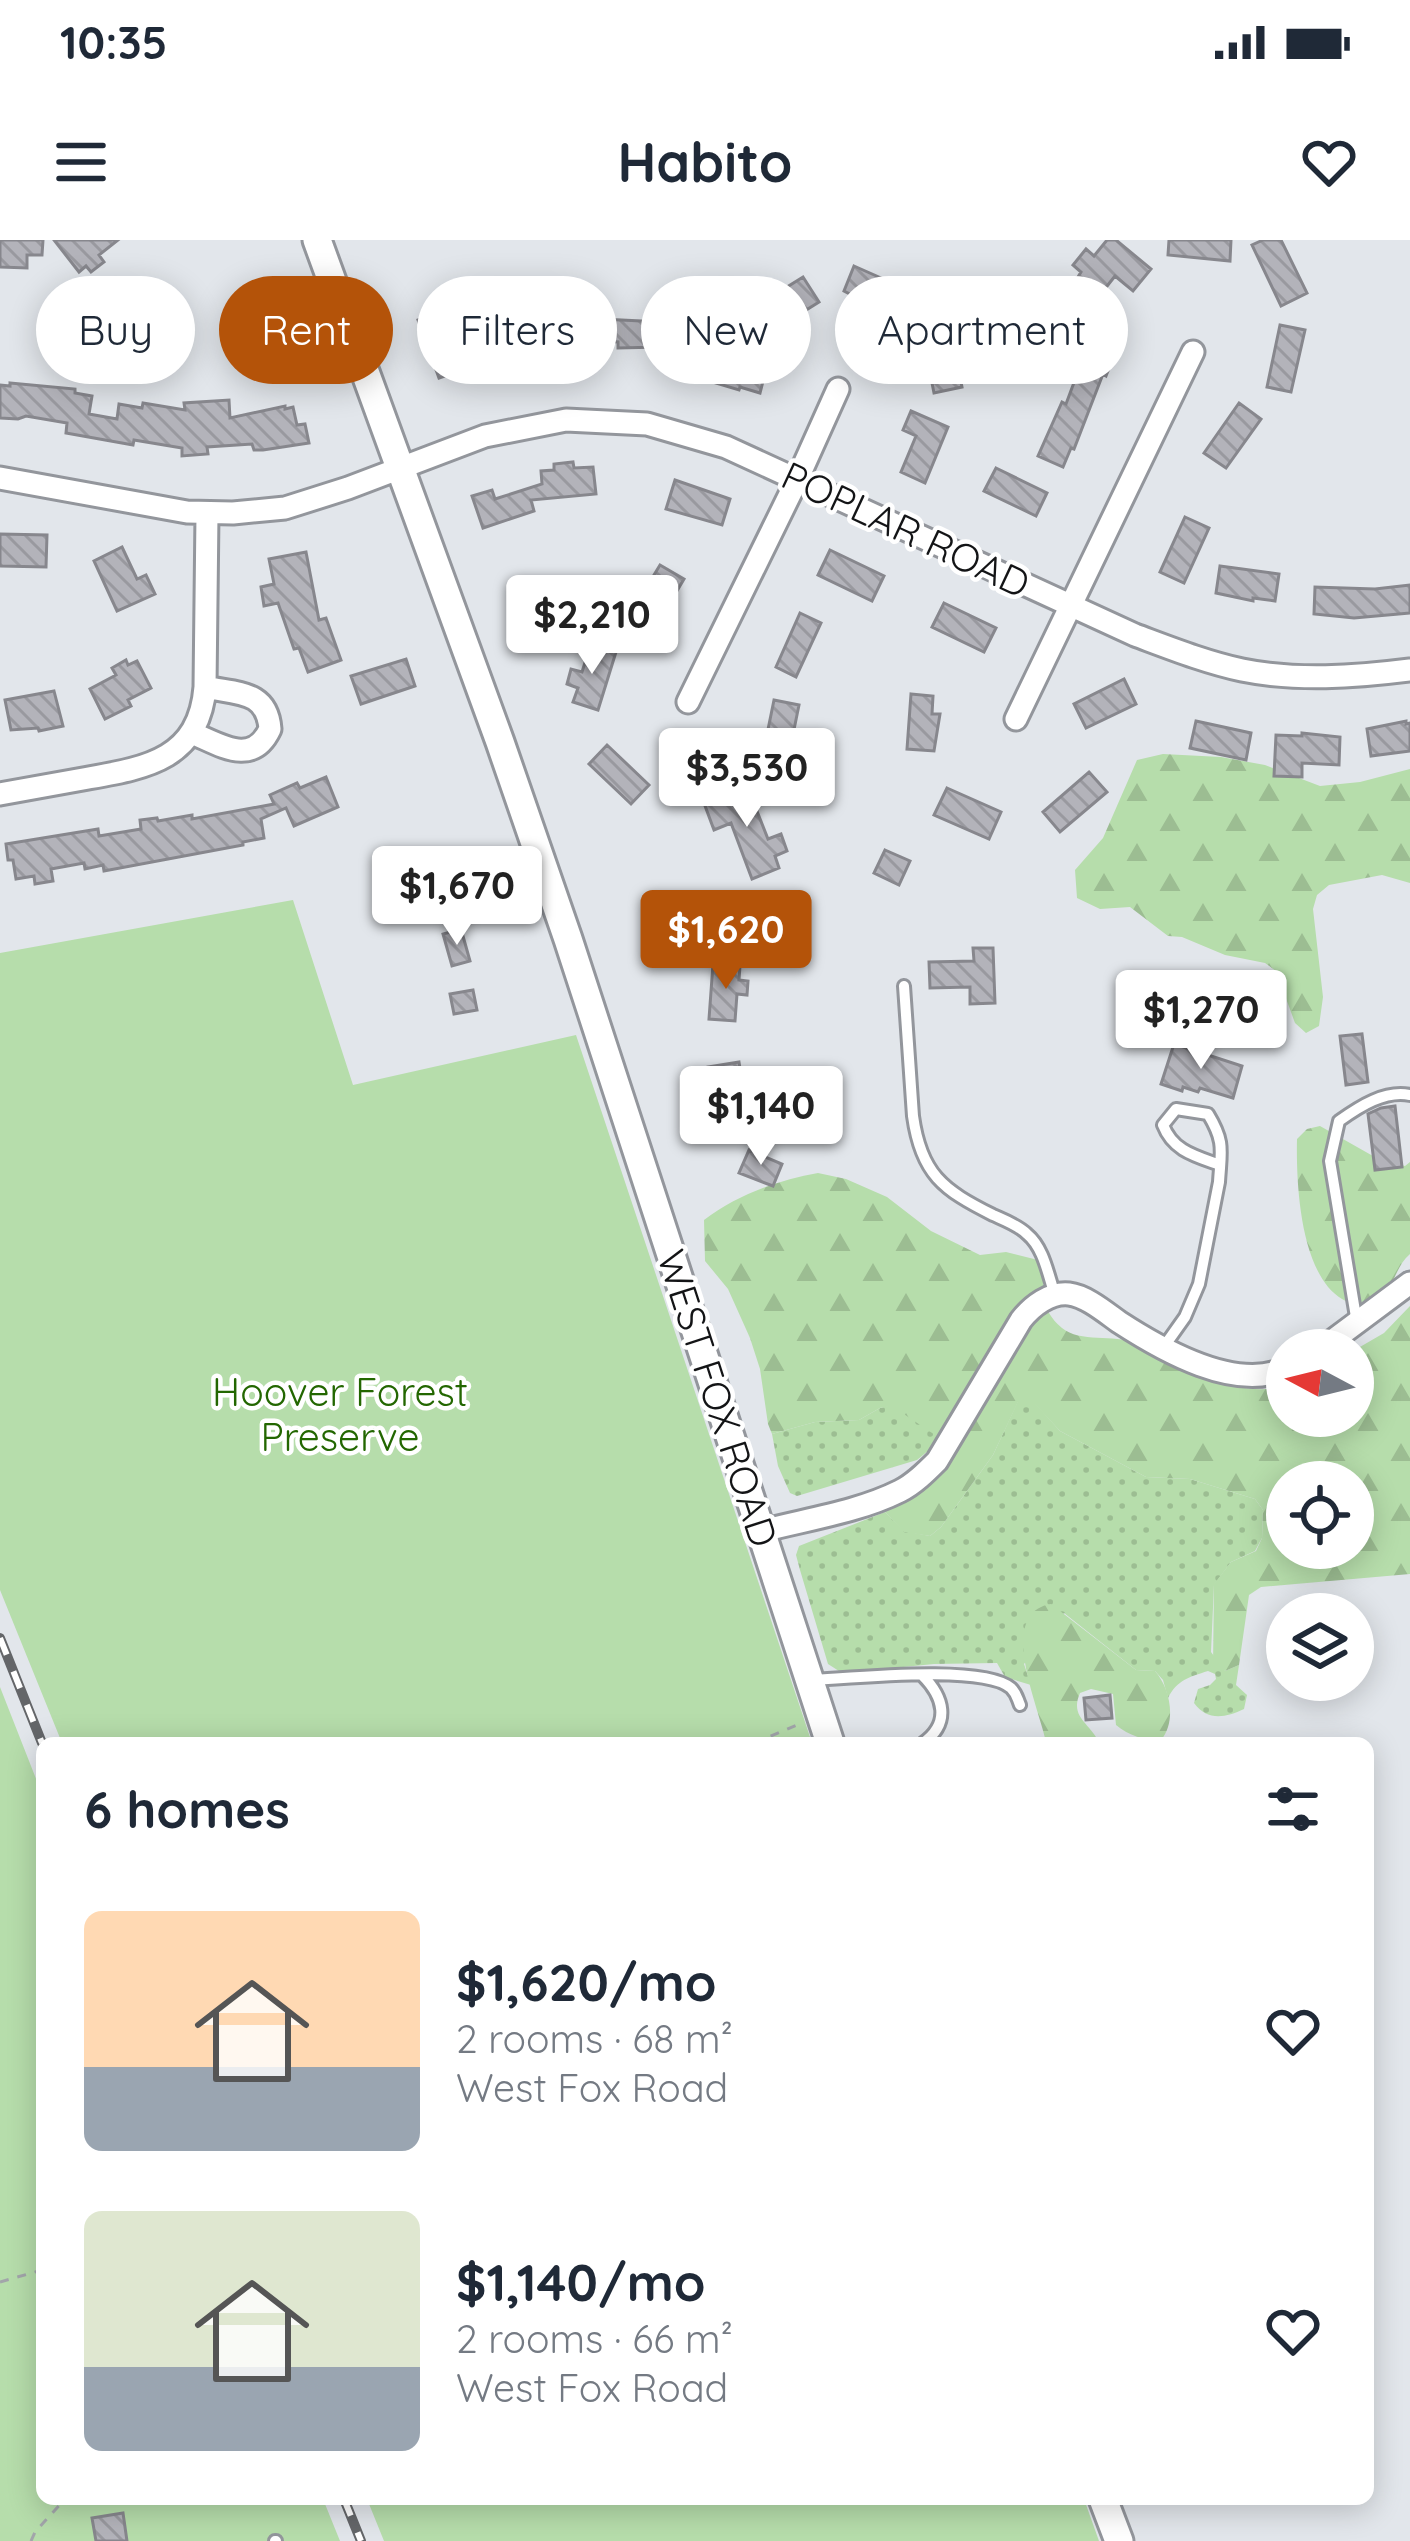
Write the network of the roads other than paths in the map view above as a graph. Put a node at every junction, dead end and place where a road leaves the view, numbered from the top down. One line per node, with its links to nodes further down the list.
1 (317, 240): 4 (street, WEST FOX ROAD)
2 (1193, 352): 8 (street)
3 (838, 389): 6 (street)
4 (400, 467): 6 (street, POPLAR ROAD); 7 (street, POPLAR ROAD); 24 (street, WEST FOX ROAD)
5 (0, 478): 7 (street, POPLAR ROAD)
6 (798, 478): 8 (street, POPLAR ROAD); 11 (street)
7 (207, 514): 10 (street)
8 (1070, 604): 9 (street, POPLAR ROAD); 12 (street)
9 (1410, 670)
10 (205, 687): 13 (street); 13 (street)
11 (688, 702)
12 (1016, 719)
13 (192, 733): 14 (street)
14 (0, 794)
15 (904, 986): 19 (lane)
16 (1410, 1095): 20 (lane)
17 (1220, 1165): 17 (lane); 22 (lane)
18 (1410, 1283): 20 (street)
19 (1055, 1295): 22 (street); 24 (street)
20 (1357, 1323): 21 (street)
21 (1349, 1329)
22 (1163, 1348): 23 (street)
23 (1266, 1374)
24 (762, 1531): 26 (street, WEST FOX ROAD)
25 (922, 1675): 26 (lane); 27 (lane); 29 (lane)
26 (809, 1680): 28 (street, WEST FOX ROAD)
27 (1020, 1705)
28 (825, 1729)
29 (930, 1737)
30 (1105, 2505): 31 (street)
31 (1119, 2541)

